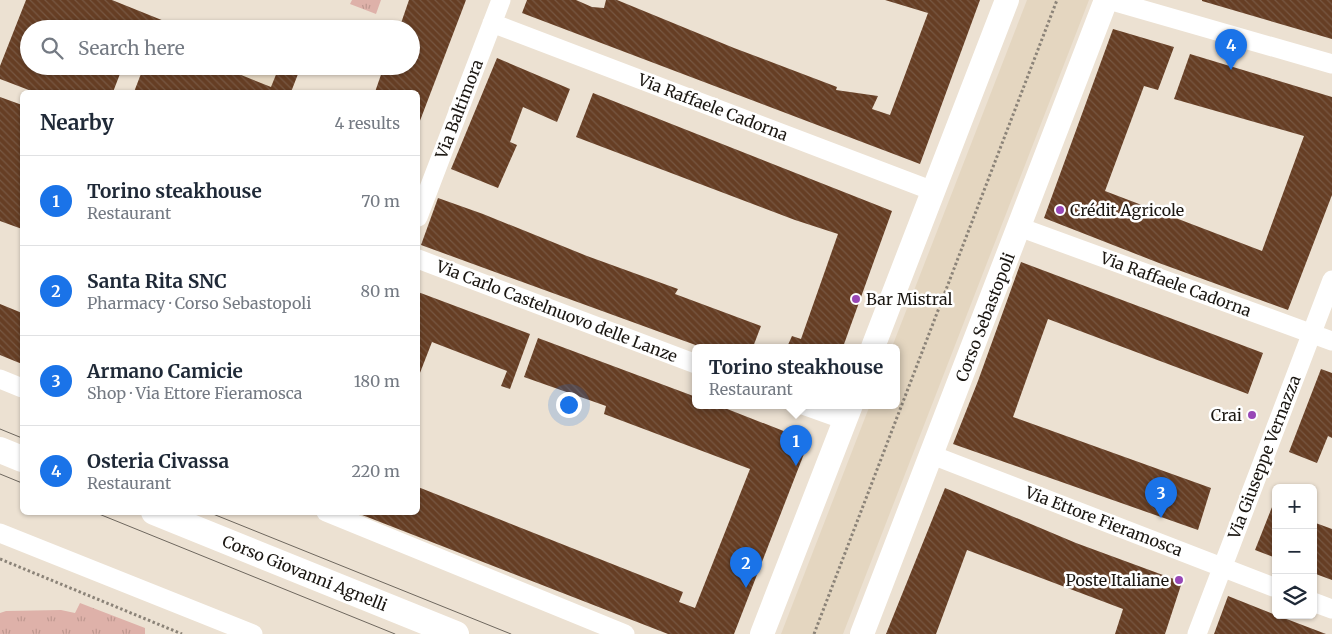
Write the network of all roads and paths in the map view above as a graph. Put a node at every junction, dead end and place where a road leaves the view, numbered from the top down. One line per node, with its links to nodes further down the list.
1 (501, 0): 5 (street, Via Baltimora)
2 (1008, 0): 7 (street)
3 (1057, 0): 36 (path)
4 (1108, 0): 6 (street); 9 (street, Corso Sebastopoli)
5 (492, 24): 7 (street, Via Raffaele Cadorna); 8 (street, Via Baltimora)
6 (1332, 64)
7 (933, 191): 14 (street)
8 (420, 213)
9 (1019, 227): 12 (street, Via Raffaele Cadorna); 21 (street, Corso Sebastopoli)
10 (420, 259): 15 (street, Via Carlo Castelnuovo delle Lanze)
11 (1332, 280): 12 (street, Via Giuseppe Vernazza)
12 (1311, 333): 13 (street, Via Raffaele Cadorna); 27 (street, Via Giuseppe Vernazza)
13 (1332, 341)
14 (874, 344)
15 (692, 362)
16 (0, 379): 17 (street)
17 (20, 387)
18 (826, 409): 19 (street)
19 (848, 413): 35 (street)
20 (0, 450): 22 (main road)
21 (932, 455): 27 (street, Via Ettore Fieramosca); 37 (street, Corso Sebastopoli)
22 (20, 458)
23 (161, 515): 33 (main road, Corso Giovanni Agnelli)
24 (333, 515): 34 (street)
25 (0, 533): 32 (street)
26 (0, 559): 31 (path)
27 (1222, 567): 28 (street, Via Ettore Fieramosca); 38 (street, Via Giuseppe Vernazza)
28 (1272, 586)
29 (1317, 603): 30 (street)
30 (1332, 609)
31 (182, 634)
32 (253, 634)
33 (456, 634)
34 (625, 634)
35 (762, 634)
36 (814, 634)
37 (862, 634)
38 (1197, 634)

